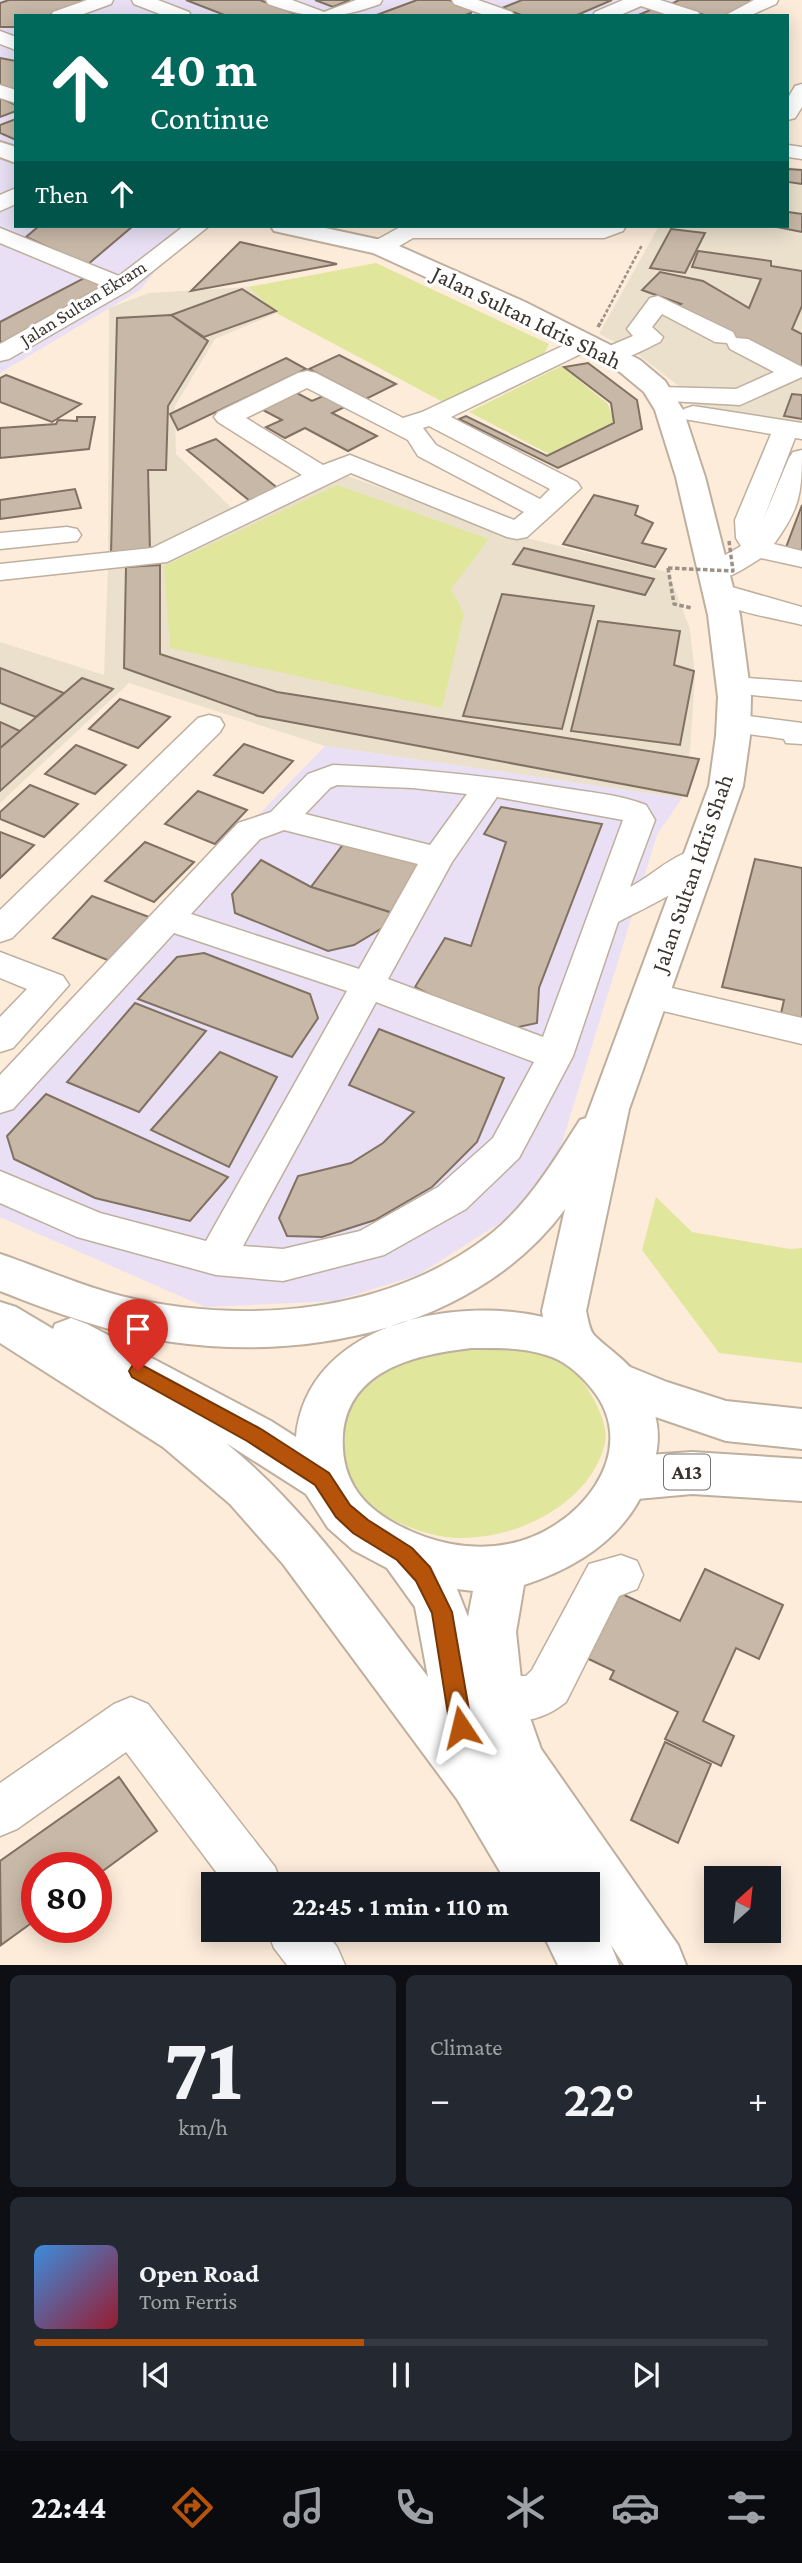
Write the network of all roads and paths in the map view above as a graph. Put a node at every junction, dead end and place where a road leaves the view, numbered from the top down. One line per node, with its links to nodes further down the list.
1 (103, 0): 10 (street)
2 (127, 0): 11 (street)
3 (141, 0): 12 (street)
4 (165, 0): 12 (street)
5 (275, 0): 13 (street)
6 (373, 0): 14 (street)
7 (461, 0): 15 (street)
8 (640, 0): 16 (street); 17 (street)
9 (769, 0): 18 (street)
10 (65, 14)
11 (89, 14)
12 (189, 14)
13 (312, 14)
14 (335, 14)
15 (492, 14)
16 (607, 14)
17 (685, 14)
18 (738, 14)
19 (802, 90): 20 (street)
20 (789, 112)
21 (195, 228): 28 (street, Jalan Sultan Ekram)
22 (292, 228): 27 (main road, Jalan Sultan Idris Shah)
23 (409, 228): 24 (street); 27 (street)
24 (611, 228)
25 (0, 234): 28 (street)
26 (642, 244): 29 (path)
27 (381, 247): 29 (main road, Jalan Sultan Idris Shah)
28 (121, 285): 30 (street, Jalan Sultan Ekram)
29 (596, 348): 31 (main road, Jalan Sultan Idris Shah); 31 (street); 32 (street)
30 (0, 354)
31 (664, 402): 33 (street); 42 (main road, Jalan Sultan Idris Shah)
32 (424, 430): 35 (street); 35 (street); 36 (street)
33 (794, 430): 39 (street)
34 (802, 457): 39 (street)
35 (379, 475): 36 (street)
36 (322, 476): 41 (street)
37 (67, 535): 38 (street)
38 (0, 541)
39 (757, 549): 40 (street); 42 (street)
40 (802, 559)
41 (0, 572)
42 (714, 572): 42 (path, bridge); 43 (street); 44 (main road, Jalan Sultan Idris Shah); 49 (main road)
43 (802, 616)
44 (734, 686): 45 (street); 46 (main road, Jalan Sultan Idris Shah)
45 (802, 691)
46 (732, 723): 48 (street); 49 (main road, Jalan Sultan Idris Shah)
47 (209, 725): 56 (street)
48 (797, 736)
49 (729, 768): 53 (main road, Jalan Sultan Idris Shah)
50 (489, 786): 51 (street); 52 (street); 54 (street)
51 (282, 819): 52 (street); 55 (street)
52 (438, 858): 58 (street)
53 (699, 859): 54 (street); 59 (main road, Jalan Sultan Idris Shah)
54 (603, 915): 62 (street)
55 (167, 918): 58 (street); 63 (street)
56 (0, 930)
57 (0, 964): 61 (street)
58 (368, 985): 62 (street); 66 (street)
59 (650, 996): 60 (street); 64 (main road, Jalan Sultan Idris Shah)
60 (802, 1031)
61 (0, 1039)
62 (555, 1056): 66 (street)
63 (0, 1099)
64 (609, 1109): 67 (main road); 70 (main road, Jalan Sultan Idris Shah)
65 (0, 1186): 66 (street)
66 (216, 1259)
67 (0, 1272)
68 (0, 1300): 73 (main road)
69 (0, 1320): 80 (main road)
70 (573, 1346): 71 (main road); 73 (main road)
71 (613, 1378): 72 (main road); 74 (main road)
72 (802, 1429)
73 (322, 1479): 76 (main road)
74 (626, 1479): 75 (main road, A13); 77 (main road)
75 (802, 1480)
76 (405, 1554): 77 (main road); 80 (main road)
77 (502, 1568): 79 (main road)
78 (621, 1575): 79 (street)
79 (497, 1698): 88 (main road)
80 (475, 1780): 83 (main road)
81 (0, 1812): 82 (street)
82 (247, 1872)
83 (532, 1872)
84 (301, 1942): 86 (street)
85 (577, 1942): 87 (main road)
86 (318, 1965)
87 (591, 1965)
88 (658, 1965)

